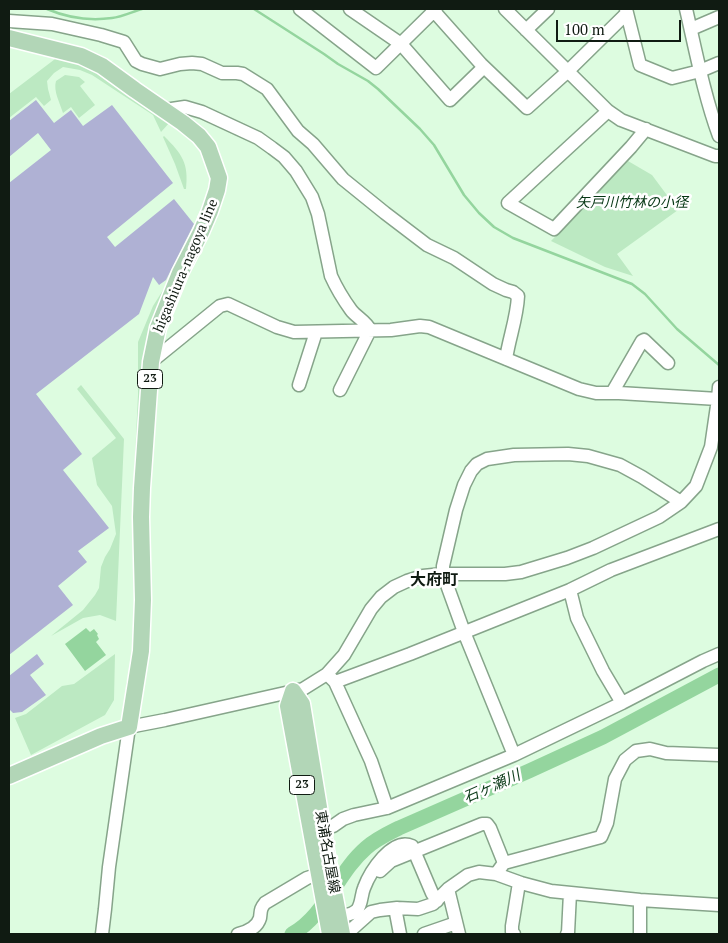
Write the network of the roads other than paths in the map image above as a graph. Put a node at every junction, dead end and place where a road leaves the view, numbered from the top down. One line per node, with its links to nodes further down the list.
1 (300, 9): 13 (street)
2 (350, 9): 13 (street)
3 (434, 9): 13 (street); 15 (street)
4 (505, 9): 11 (street)
5 (548, 9): 11 (street)
6 (686, 9): 10 (street)
7 (626, 11): 16 (street); 17 (street)
8 (719, 17): 10 (street)
9 (9, 21): 26 (street)
10 (690, 29): 16 (street)
11 (526, 30): 17 (street)
12 (9, 38): 18 (main road, higashiura-nagoya line / 23)
13 (400, 44): 15 (street)
14 (719, 63): 16 (street)
15 (484, 67): 17 (street)
16 (700, 71): 19 (street)
17 (567, 72): 20 (street)
18 (165, 110): 24 (street); 27 (main road, higashiura-nagoya line / 23)
19 (715, 111): 22 (street)
20 (608, 112): 21 (street); 21 (street)
21 (646, 129): 23 (street)
22 (719, 136)
23 (719, 156)
24 (370, 330): 25 (street); 26 (street); 30 (street)
25 (316, 332): 27 (street); 29 (street)
26 (506, 359): 31 (street)
27 (151, 362): 42 (main road, higashiura-nagoya line / 23)
28 (668, 363): 31 (street)
29 (298, 384)
30 (340, 390)
31 (612, 393): 32 (street)
32 (719, 393): 33 (street)
33 (681, 502): 35 (street); 35 (street)
34 (719, 529): 36 (street)
35 (443, 574): 37 (street); 39 (street)
36 (570, 590): 37 (street); 41 (street)
37 (464, 632): 39 (street); 43 (street)
38 (719, 654): 41 (street)
39 (331, 678): 40 (street); 46 (street)
40 (293, 691): 42 (street); 47 (main road, 東浦名古屋線 / 23); 51 (main road, 東浦名古屋線 / 23)
41 (622, 703): 43 (street)
42 (129, 727): 45 (main road); 63 (street)
43 (514, 755): 46 (street)
44 (719, 755): 49 (street)
45 (9, 776)
46 (387, 808): 47 (street)
47 (322, 828): 51 (main road, 東浦名古屋線 / 23)
48 (414, 852): 49 (street); 50 (street); 56 (street); 60 (street)
49 (504, 863): 52 (street)
50 (380, 871)
51 (322, 872): 60 (main road, 東浦名古屋線 / 23); 64 (street)
52 (496, 874): 53 (street); 54 (street)
53 (520, 883): 55 (street); 68 (street)
54 (448, 889): 56 (street); 61 (street)
55 (570, 893): 57 (street); 69 (street)
56 (437, 900): 59 (street)
57 (640, 900): 58 (street); 70 (street)
58 (719, 905)
59 (398, 908): 62 (street); 65 (street)
60 (333, 920): 62 (main road, 東浦名古屋線 / 23)
61 (456, 921): 66 (street); 67 (street)
62 (347, 932)
63 (102, 934)
64 (238, 934)
65 (400, 934)
66 (424, 934)
67 (459, 934)
68 (514, 934)
69 (567, 934)
70 (640, 934)

